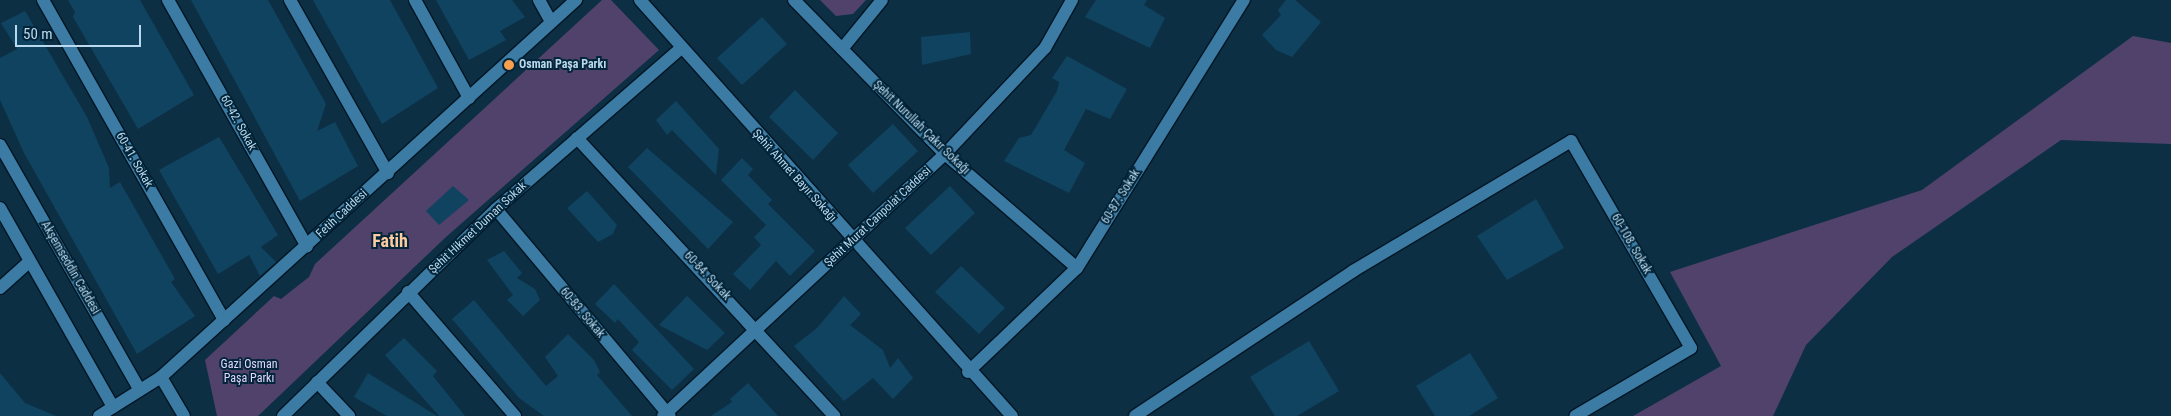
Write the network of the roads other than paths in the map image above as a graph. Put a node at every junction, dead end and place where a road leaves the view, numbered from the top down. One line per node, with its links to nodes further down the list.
1 (42, 0): 28 (street, 60-41. Sokak)
2 (168, 0): 23 (street, 60-42. Sokak)
3 (290, 0): 19 (street)
4 (415, 0): 15 (street)
5 (539, 0): 12 (street)
6 (576, 0): 12 (street, Fetih Caddesi)
7 (640, 0): 13 (street, Şehit Ahmet Bayır Sokağı)
8 (794, 0): 14 (street, Şehit Nurullah Çakır Sokağı)
9 (882, 0): 14 (street)
10 (1072, 0): 18 (street, Şehit Murat Canpolat Caddesi)
11 (1244, 0): 25 (street, 60-87. Sokak)
12 (551, 22): 15 (street, Fetih Caddesi)
13 (681, 48): 16 (street, Şehit Hikmet Duman Sokak); 22 (street, Şehit Ahmet Bayır Sokağı)
14 (842, 49): 18 (street, Şehit Nurullah Çakır Sokağı)
15 (469, 98): 19 (street, Fetih Caddesi)
16 (577, 138): 21 (street, Şehit Hikmet Duman Sokak); 29 (street, 60-84. Sokak)
17 (0, 145): 33 (street, Akşemseddin Caddesi)
18 (945, 154): 22 (street, Şehit Murat Canpolat Caddesi); 25 (street, Şehit Nurullah Çakır Sokağı)
19 (388, 173): 23 (street, Fetih Caddesi)
20 (0, 208): 24 (street)
21 (496, 209): 27 (street, Şehit Hikmet Duman Sokak); 35 (street, 60-83. Sokak)
22 (853, 242): 29 (street, Şehit Murat Canpolat Caddesi); 30 (street, Şehit Ahmet Bayır Sokağı)
23 (307, 247): 28 (street, Fetih Caddesi)
24 (30, 261): 26 (street); 34 (street)
25 (1077, 268): 30 (street, 60-87. Sokak)
26 (0, 288)
27 (408, 292): 32 (street, Şehit Hikmet Duman Sokak); 40 (street)
28 (224, 320): 31 (street, Fetih Caddesi)
29 (758, 330): 35 (street, Şehit Murat Canpolat Caddesi); 41 (street, 60-84. Sokak)
30 (968, 372): 42 (street, Şehit Ahmet Bayır Sokağı)
31 (161, 378): 33 (street, Fetih Caddesi); 37 (street)
32 (317, 382): 38 (street, Şehit Hikmet Duman Sokak); 39 (street)
33 (140, 390): 34 (street, Fetih Caddesi)
34 (113, 407): 36 (street, Fetih Caddesi)
35 (666, 415)
36 (99, 416)
37 (184, 416)
38 (283, 416)
39 (349, 416)
40 (515, 416)
41 (834, 416)
42 (1012, 416)
43 (1135, 416): 44 (street, 60-108. Sokak)
44 (1575, 416)

